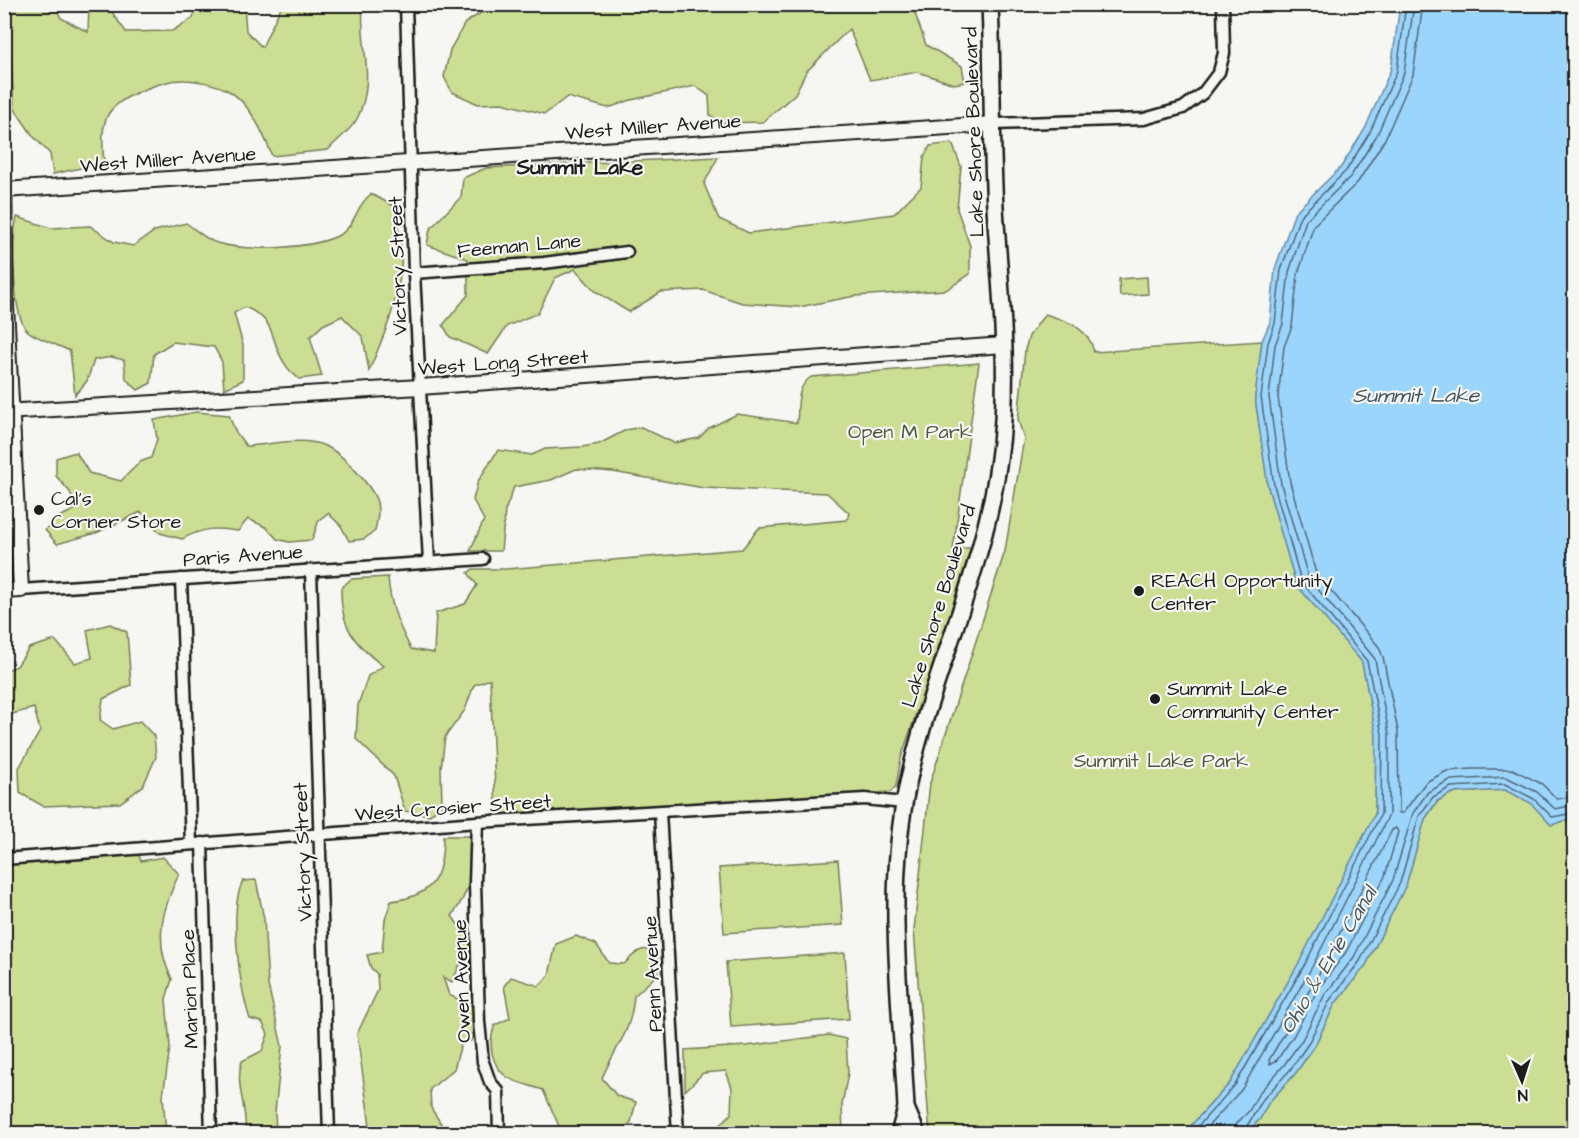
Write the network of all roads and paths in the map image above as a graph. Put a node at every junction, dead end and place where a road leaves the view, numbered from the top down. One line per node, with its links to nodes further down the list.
1 (406, 4): 5 (street, Victory Street)
2 (990, 4): 4 (main road, Lake Shore Boulevard)
3 (1223, 4): 4 (street, West Miller Avenue)
4 (993, 124): 5 (street, West Miller Avenue); 9 (main road, Lake Shore Boulevard)
5 (412, 162): 6 (street, West Miller Avenue); 8 (street, Victory Street)
6 (4, 189): 11 (street)
7 (627, 252): 8 (street, Feeman Lane)
8 (414, 273): 10 (street, Victory Street)
9 (1004, 345): 10 (street, West Long Street); 18 (main road, Lake Shore Boulevard)
10 (420, 387): 11 (street, West Long Street); 13 (street, Victory Street)
11 (8, 412): 16 (street)
12 (483, 559): 13 (street, Paris Avenue)
13 (429, 562): 14 (street, Paris Avenue)
14 (311, 570): 15 (street, Paris Avenue); 21 (street, Victory Street)
15 (182, 579): 16 (street, Paris Avenue); 22 (street, Marion Place)
16 (21, 590): 17 (street, Paris Avenue)
17 (4, 591)
18 (904, 803): 19 (street, West Crosier Street); 24 (main road, Lake Shore Boulevard)
19 (660, 812): 20 (street, West Crosier Street); 28 (street, Penn Avenue)
20 (477, 822): 21 (street, West Crosier Street); 27 (street, Owen Avenue)
21 (320, 836): 22 (street, West Crosier Street); 26 (street, Victory Street)
22 (197, 844): 23 (street, West Crosier Street); 25 (street, Marion Place)
23 (4, 859)
24 (906, 1108): 29 (main road, Lake Shore Boulevard); 30 (main road, Lake Shore Boulevard)
25 (211, 1134)
26 (329, 1134)
27 (499, 1134)
28 (678, 1134)
29 (898, 1134)
30 (917, 1134)

